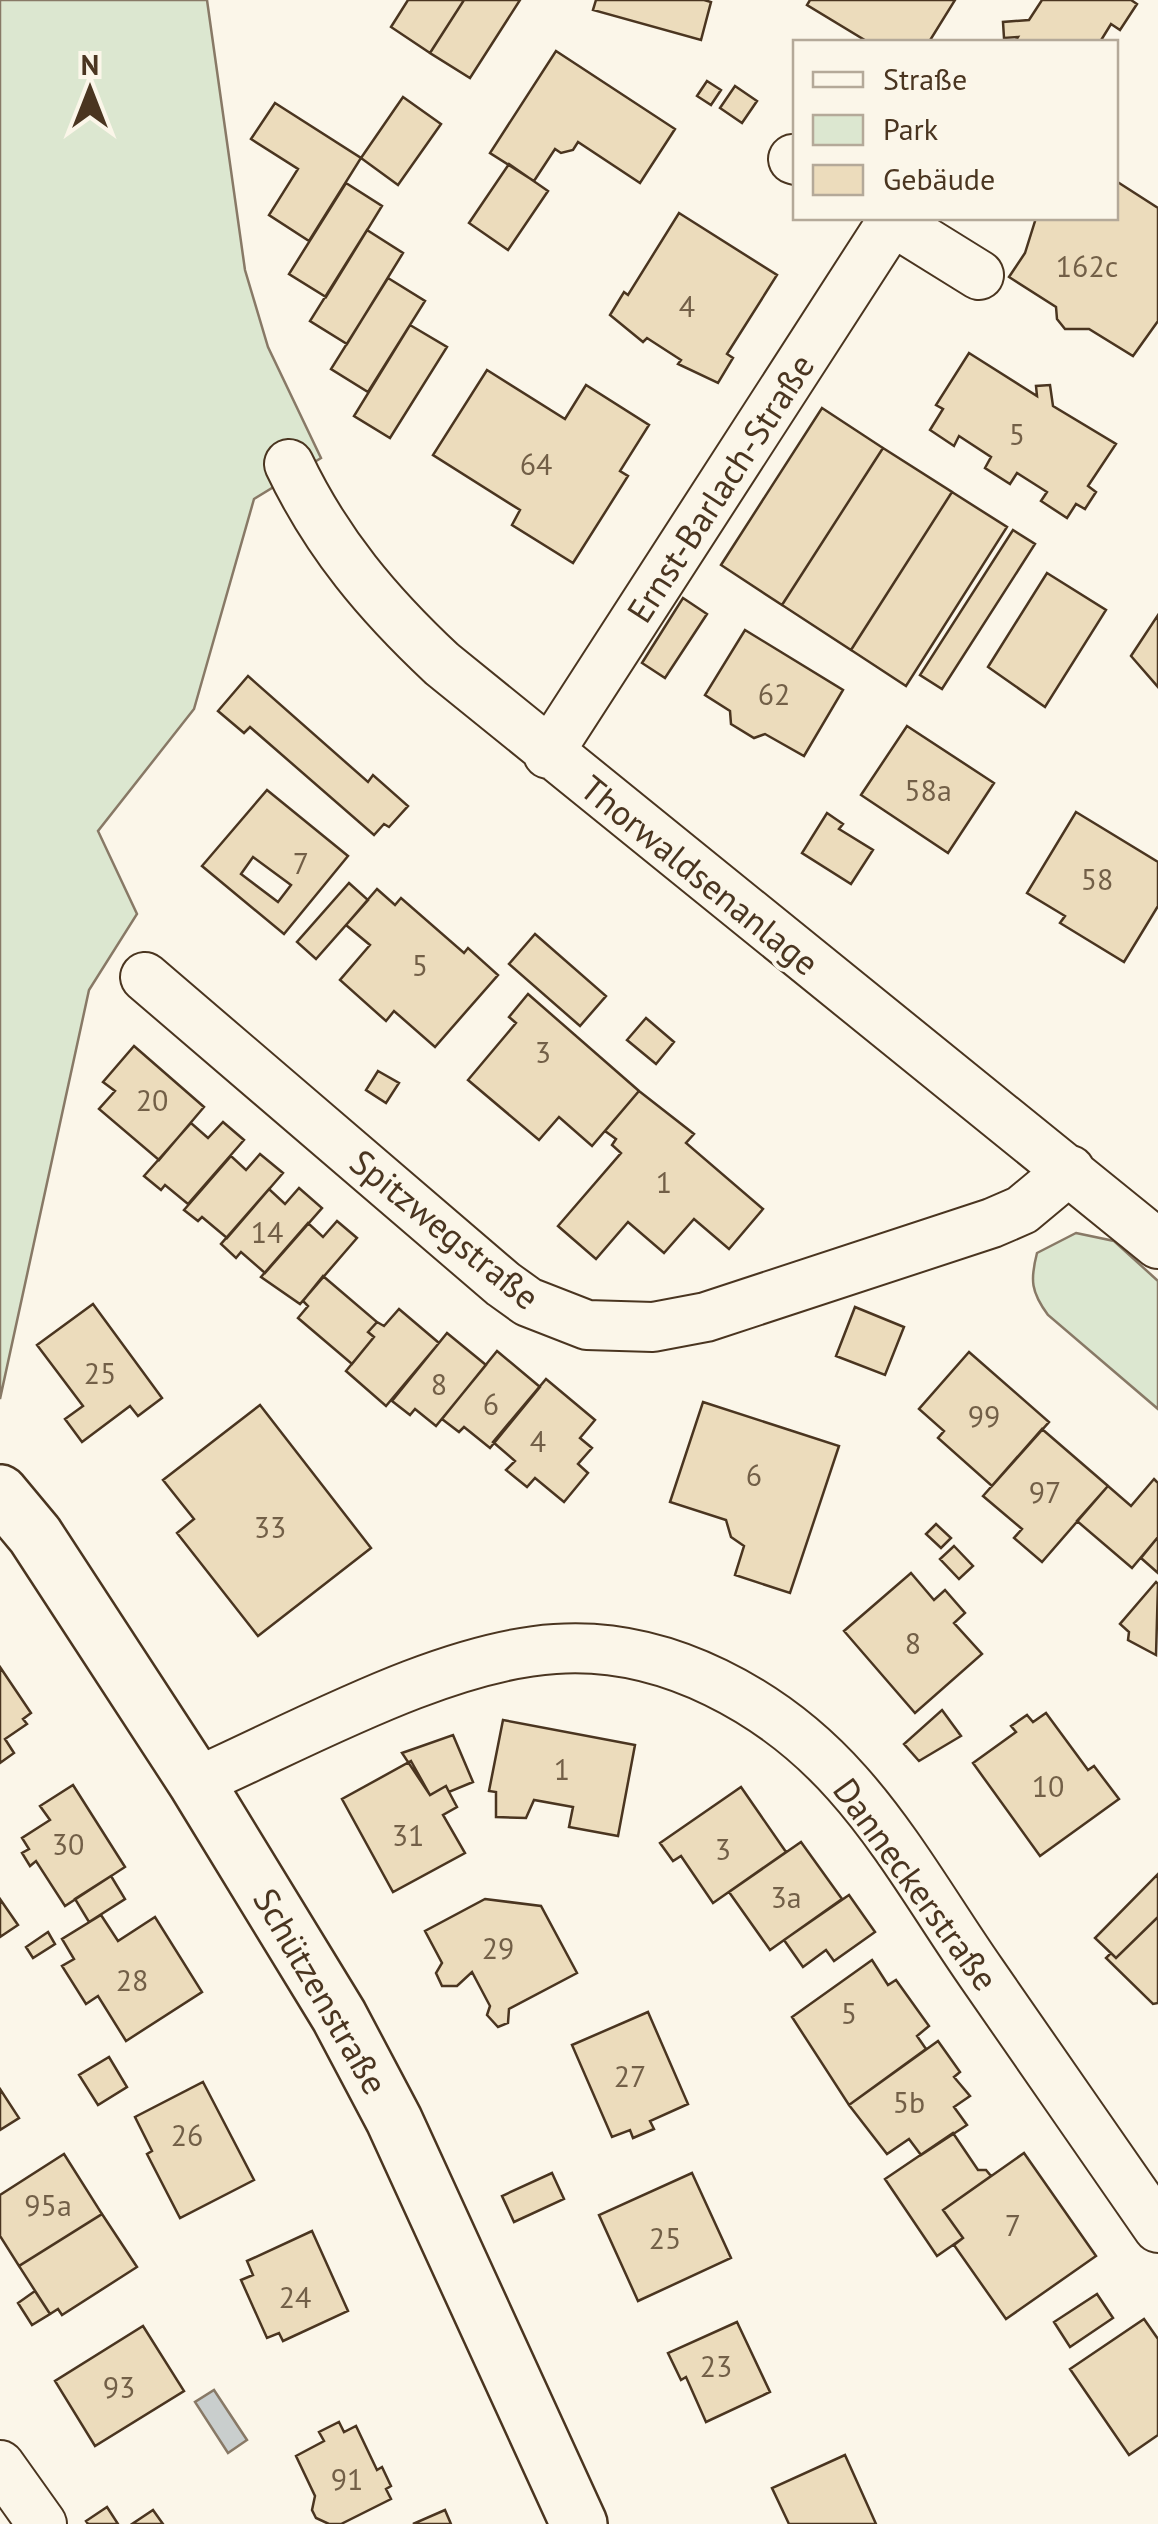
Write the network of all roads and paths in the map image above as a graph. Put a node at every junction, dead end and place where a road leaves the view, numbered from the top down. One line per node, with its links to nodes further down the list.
1 (888, 220): 5 (street, Ernst-Barlach-Straße)
2 (891, 220): 3 (street, Ernst-Barlach-Straße)
3 (979, 275)
4 (290, 464): 5 (street, Thorwaldsenanlage)
5 (548, 754): 7 (street, Thorwaldsenanlage)
6 (145, 976): 7 (street, Spitzwegstraße)
7 (1070, 1170): 8 (street, Thorwaldsenanlage)
8 (1158, 1244)
9 (0, 1493): 10 (main road, Schützenstraße)
10 (196, 1782): 11 (street, Danneckerstraße); 14 (main road, Schützenstraße)
11 (1158, 2228)
12 (0, 2464): 13 (street)
13 (42, 2524)
14 (578, 2524)

